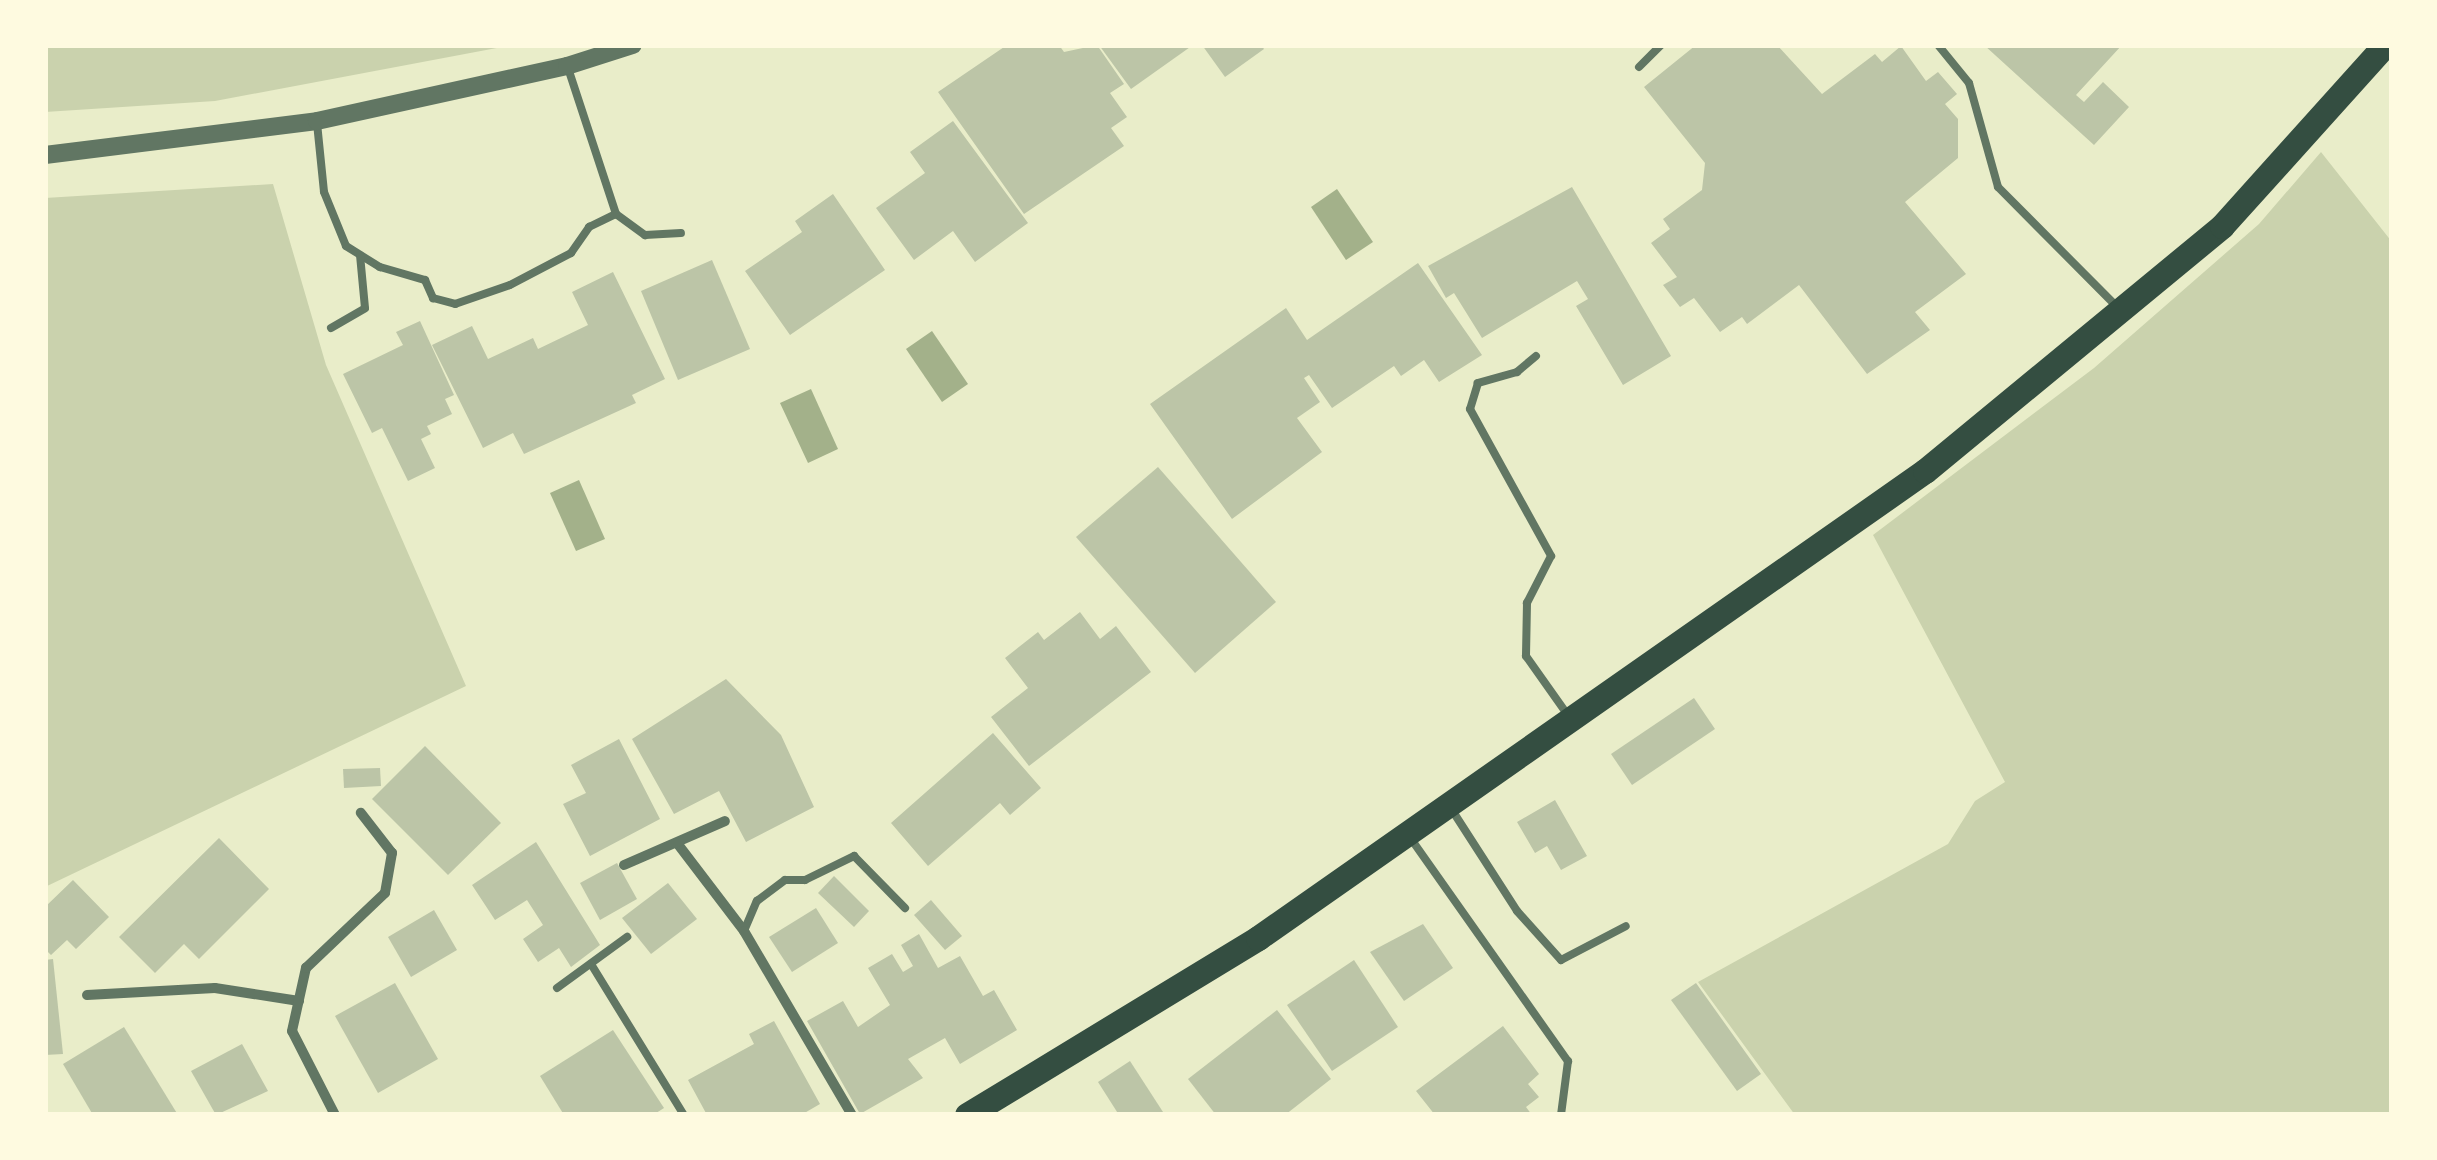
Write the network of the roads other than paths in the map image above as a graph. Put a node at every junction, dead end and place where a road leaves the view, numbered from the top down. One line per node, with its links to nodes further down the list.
1 (633, 45): 5 (street)
2 (1661, 45): 6 (lane)
3 (1938, 45): 12 (lane)
4 (2384, 45): 12 (main road)
5 (567, 66): 7 (street); 9 (lane)
6 (1638, 68)
7 (317, 120): 8 (street); 11 (lane)
8 (45, 154)
9 (616, 214): 10 (lane); 11 (lane)
10 (681, 233)
11 (360, 254): 13 (lane)
12 (2123, 313): 15 (main road)
13 (331, 328)
14 (1536, 356): 15 (lane)
15 (1572, 722): 16 (main road)
16 (1450, 806): 19 (main road); 23 (lane)
17 (362, 813): 29 (street)
18 (725, 821): 20 (street)
19 (1408, 835): 33 (main road); 34 (lane)
20 (678, 844): 21 (street); 24 (street)
21 (624, 865)
22 (906, 908): 24 (lane)
23 (1626, 926)
24 (744, 931): 32 (street)
25 (627, 937): 26 (lane)
26 (591, 964): 27 (lane); 31 (lane)
27 (557, 988)
28 (88, 995): 29 (street)
29 (299, 1001): 30 (street)
30 (335, 1115)
31 (684, 1115)
32 (852, 1115)
33 (967, 1115)
34 (1561, 1115)

